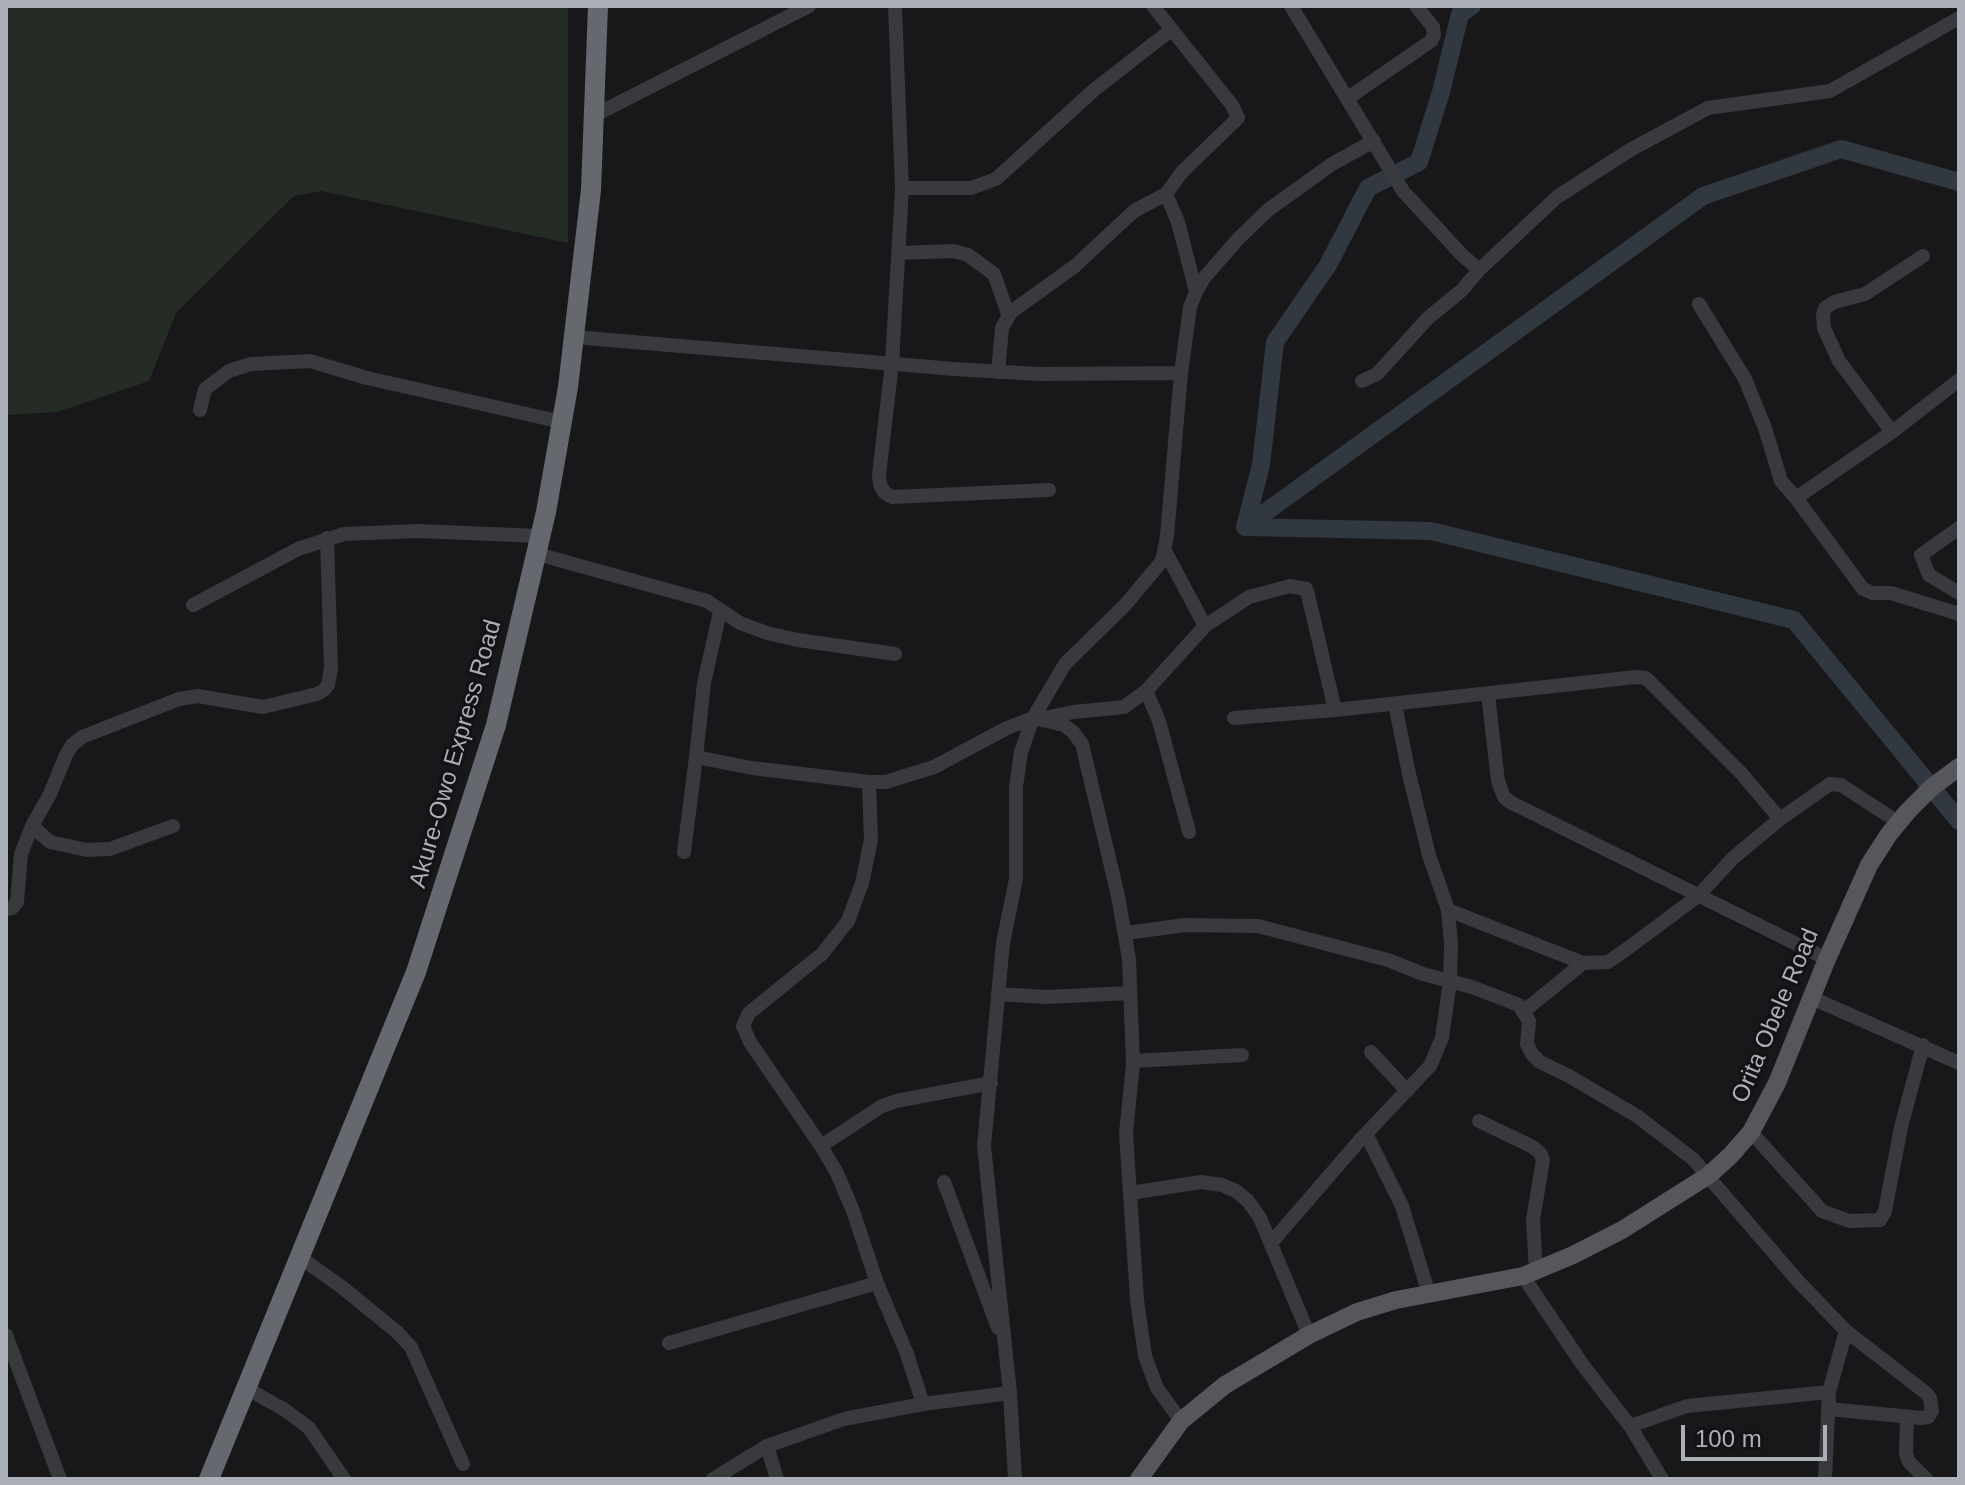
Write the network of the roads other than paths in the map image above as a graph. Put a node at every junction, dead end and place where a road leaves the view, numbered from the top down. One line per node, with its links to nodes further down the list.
1 (598, 6): 10 (highway, Akure-Owo Express Road)
2 (809, 6): 10 (street)
3 (895, 6): 12 (street)
4 (1153, 6): 8 (street)
5 (1291, 6): 9 (street)
6 (1416, 6): 9 (street)
7 (1959, 18): 16 (street)
8 (1171, 30): 12 (street); 13 (street)
9 (1348, 98): 11 (street)
10 (595, 115): 20 (highway, Akure-Owo Express Road)
11 (1374, 141): 16 (street); 17 (street)
12 (902, 188): 14 (street)
13 (1166, 194): 17 (street); 19 (street)
14 (899, 253): 19 (street); 21 (street)
15 (1923, 256): 28 (street)
16 (1479, 270): 25 (street)
17 (1196, 292): 23 (street)
18 (1699, 304): 30 (street)
19 (1008, 314): 22 (street)
20 (574, 337): 21 (street); 27 (highway, Akure-Owo Express Road)
21 (892, 363): 22 (street); 29 (street)
22 (998, 372): 23 (street)
23 (1181, 373): 34 (street)
24 (1959, 380): 28 (street)
25 (1362, 381)
26 (200, 410): 27 (street)
27 (562, 422): 33 (highway, Akure-Owo Express Road)
28 (1892, 432): 30 (street)
29 (1049, 490)
30 (1796, 498): 38 (street)
31 (1959, 528): 35 (street)
32 (327, 538): 33 (street); 36 (street); 52 (street)
33 (539, 545): 37 (street); 82 (highway, Akure-Owo Express Road)
34 (1165, 551): 39 (street); 45 (street)
35 (1959, 593)
36 (193, 605)
37 (720, 612): 40 (street); 47 (street)
38 (1959, 614)
39 (1205, 626): 41 (street); 44 (street)
40 (895, 654)
41 (1146, 691): 45 (street); 54 (street)
42 (1488, 694): 43 (street); 50 (street); 56 (street)
43 (1395, 704): 44 (street); 58 (street)
44 (1335, 710): 46 (street)
45 (1039, 718): 49 (street); 59 (street); 64 (street)
46 (1234, 718)
47 (696, 757): 49 (street); 55 (street)
48 (1959, 767): 51 (main road, Orita Obele Road)
49 (869, 782): 77 (street)
50 (1780, 819): 51 (street); 56 (street)
51 (1898, 822): 60 (main road, Orita Obele Road)
52 (32, 826): 53 (street); 57 (street)
53 (173, 826)
54 (1189, 832)
55 (684, 852)
56 (1698, 896): 60 (street); 61 (street)
57 (6, 909)
58 (1448, 910): 61 (street); 62 (street)
59 (1126, 933): 62 (street); 63 (street)
60 (1827, 959): 65 (main road, Orita Obele Road)
61 (1583, 963): 66 (street)
62 (1450, 981): 66 (street); 73 (street)
63 (1130, 993): 64 (street); 70 (street)
64 (998, 994): 72 (street)
65 (1812, 998): 67 (street); 75 (main road, Orita Obele Road)
66 (1524, 1011): 78 (street)
67 (1923, 1045): 71 (street); 75 (street)
68 (1371, 1052): 73 (street)
69 (1242, 1055): 70 (street)
70 (1133, 1061): 80 (street)
71 (1959, 1063)
72 (991, 1083): 77 (street); 90 (street)
73 (1407, 1091): 76 (street)
74 (1479, 1121): 83 (street)
75 (1751, 1132): 78 (main road, Orita Obele Road)
76 (1366, 1134): 81 (street); 85 (street)
77 (821, 1146): 84 (street)
78 (1709, 1175): 83 (main road, Orita Obele Road); 86 (street)
79 (944, 1182): 90 (street)
80 (1130, 1193): 81 (street); 97 (street)
81 (1271, 1243): 88 (street)
82 (301, 1258): 91 (highway, Akure-Owo Express Road); 100 (street)
83 (1530, 1274): 85 (main road, Orita Obele Road); 98 (street)
84 (877, 1283): 89 (street); 94 (street)
85 (1429, 1294): 88 (main road, Orita Obele Road)
86 (1846, 1331): 92 (street); 96 (street)
87 (6, 1335): 101 (street)
88 (1309, 1335): 97 (main road, Orita Obele Road)
89 (669, 1343)
90 (1004, 1344): 93 (street)
91 (246, 1388): 102 (highway, Akure-Owo Express Road); 103 (street)
92 (1829, 1392): 95 (street); 98 (street)
93 (1010, 1393): 94 (street); 106 (street)
94 (923, 1404): 99 (street)
95 (1828, 1409): 96 (street); 109 (street)
96 (1907, 1417): 110 (street)
97 (1181, 1421): 107 (main road, Orita Obele Road)
98 (1630, 1426): 108 (street)
99 (767, 1446): 104 (street); 105 (street)
100 (463, 1464)
101 (59, 1479)
102 (209, 1479)
103 (344, 1479)
104 (713, 1479)
105 (777, 1479)
106 (1015, 1479)
107 (1139, 1479)
108 (1662, 1479)
109 (1825, 1479)
110 (1926, 1479)

